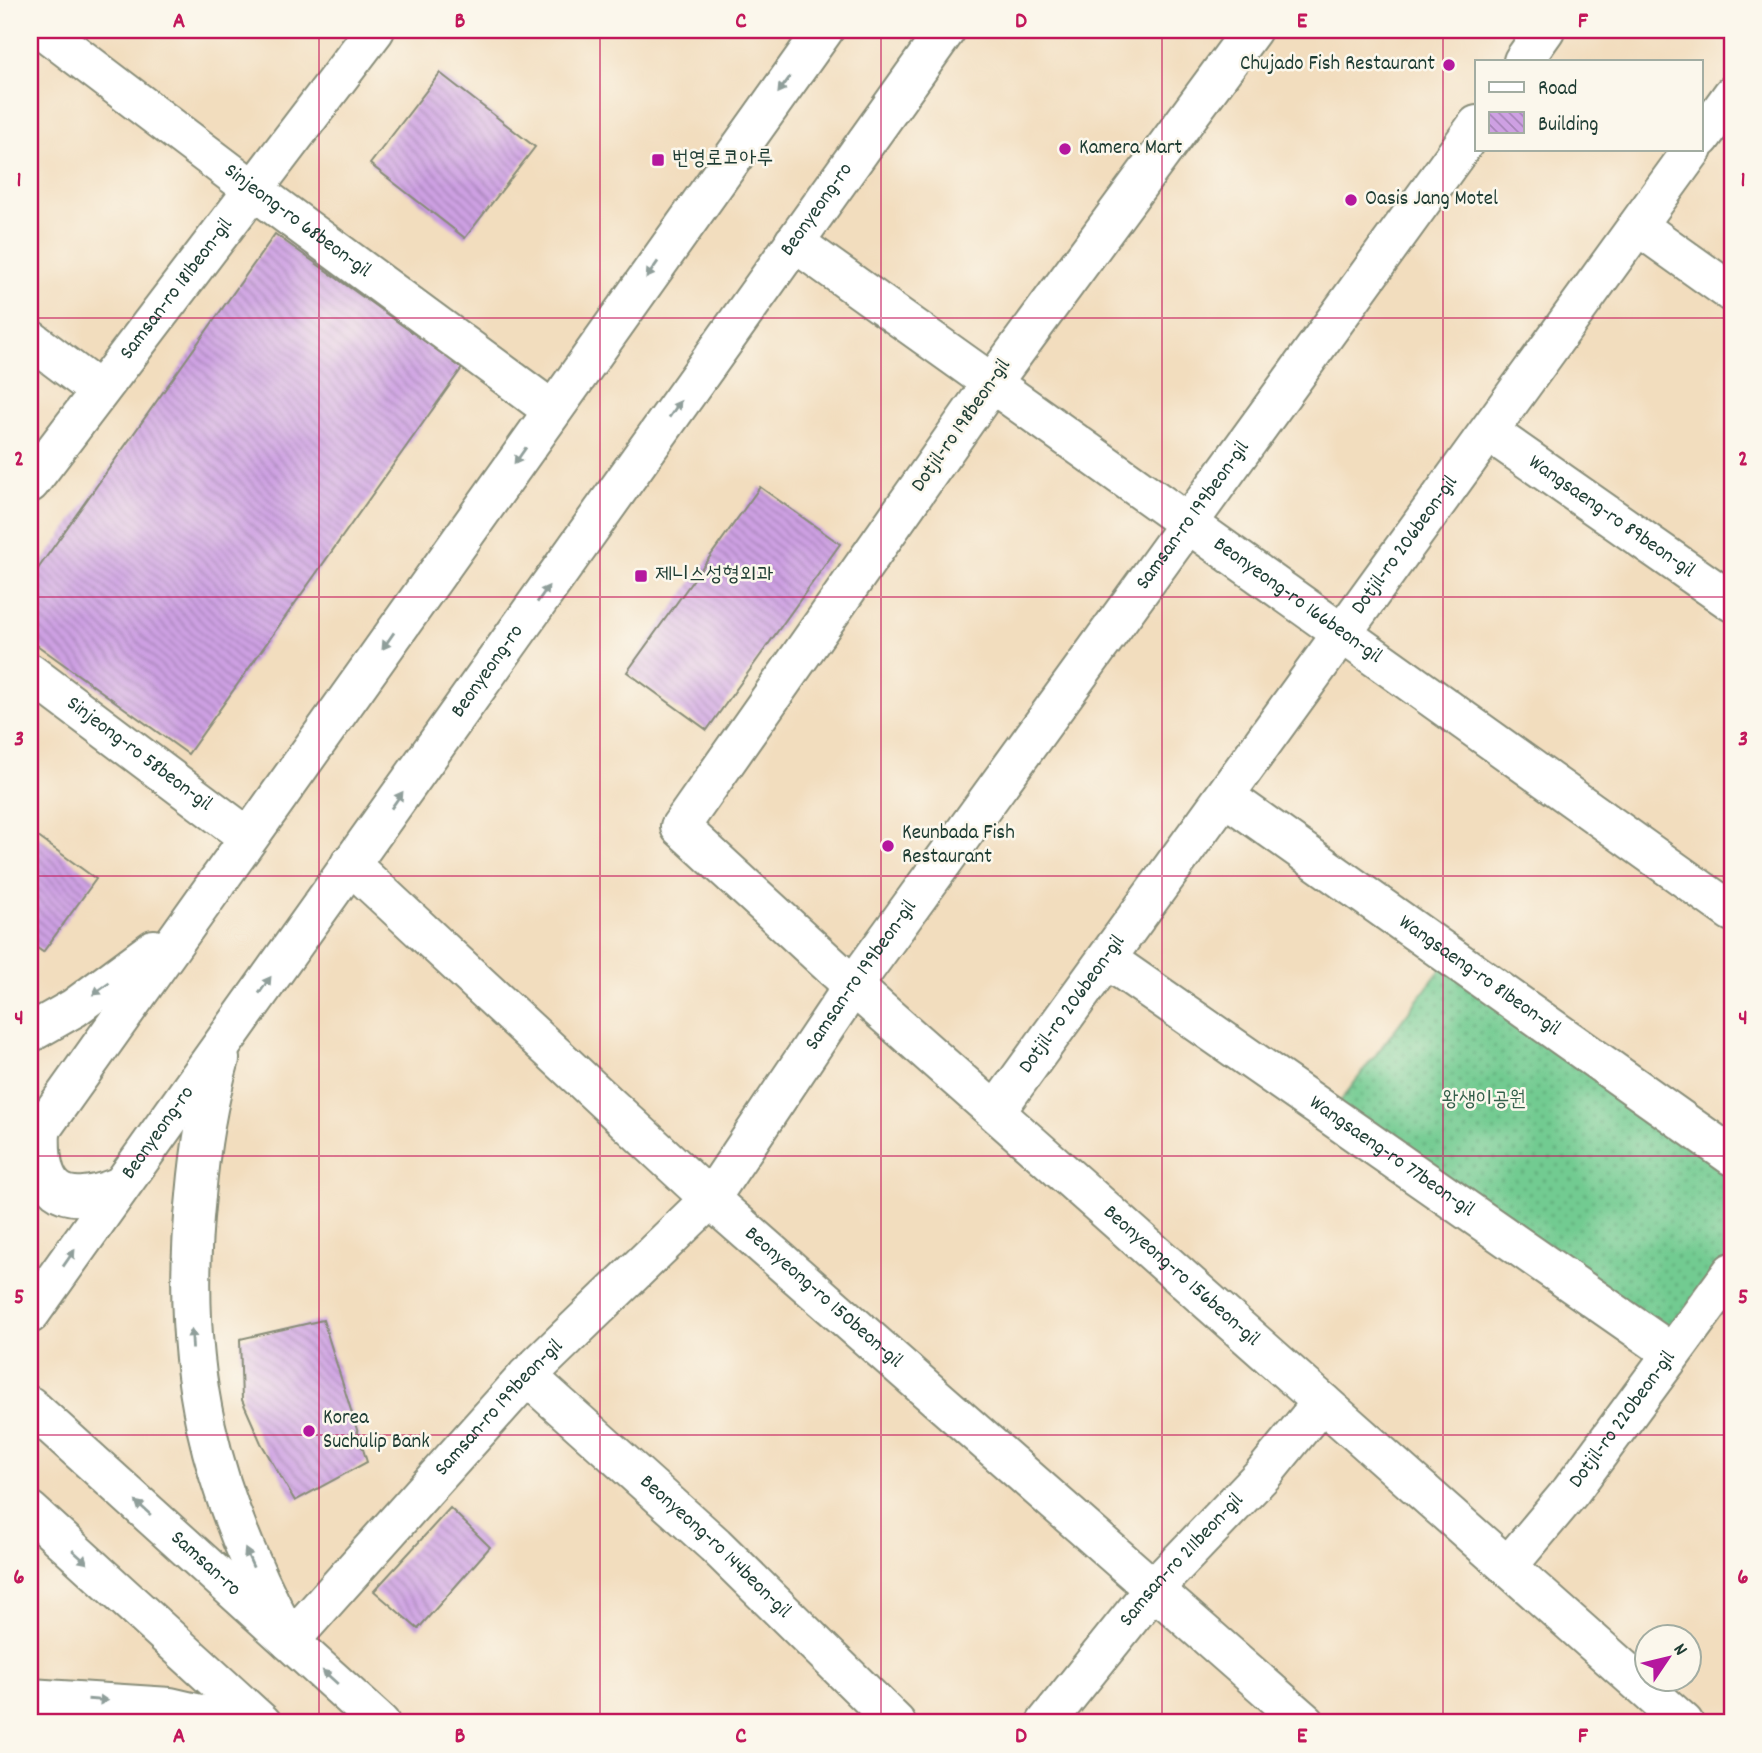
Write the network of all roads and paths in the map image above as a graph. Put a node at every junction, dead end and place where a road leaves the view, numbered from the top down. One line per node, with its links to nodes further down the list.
1 (43, 30): 12 (street, Sinjeong-ro 68beon-gil)
2 (375, 30): 12 (street, Samsan-ro 181beon-gil)
3 (824, 30): 19 (street, one-way to 19)
4 (946, 30): 14 (street, Beonyeong-ro)
5 (1252, 30): 17 (street, Dotjil-ro 198beon-gil)
6 (1545, 30): 7 (street)
7 (1524, 60)
8 (1732, 95): 10 (street)
9 (1475, 128): 22 (street, Samsan-ro 199beon-gil)
10 (1702, 137)
11 (1692, 150): 13 (street, Dotjil-ro 206beon-gil)
12 (251, 188): 18 (street, Samsan-ro 181beon-gil); 19 (street, Sinjeong-ro 68beon-gil)
13 (1638, 226): 15 (street); 20 (street, Dotjil-ro 206beon-gil)
14 (794, 242): 17 (street, Beonyeong-ro 166beon-gil); 29 (street, Beonyeong-ro, one-way to 14)
15 (1732, 293)
16 (30, 339): 18 (street)
17 (992, 383): 22 (street, Beonyeong-ro 166beon-gil); 27 (street, Dotjil-ro 198beon-gil)
18 (99, 391): 21 (street, Samsan-ro 181beon-gil)
19 (552, 410): 28 (street, one-way to 28)
20 (1489, 432): 23 (street, Wangsaeng-ro 89beon-gil); 24 (street, Dotjil-ro 206beon-gil)
21 (30, 482)
22 (1190, 524): 24 (street, Beonyeong-ro 166beon-gil); 33 (street, Samsan-ro 199beon-gil)
23 (1732, 602)
24 (1343, 634): 26 (street, Dotjil-ro 206beon-gil); 30 (street, Beonyeong-ro 166beon-gil)
25 (30, 673): 28 (street, Sinjeong-ro 58beon-gil)
26 (1226, 797): 32 (street, Dotjil-ro 206beon-gil); 38 (street, Wangsaeng-ro 81beon-gil)
27 (680, 828): 33 (street, Beonyeong-ro 156beon-gil)
28 (248, 837): 31 (street)
29 (351, 864): 35 (street, Beonyeong-ro, one-way to 29); 40 (street, Beonyeong-ro 150beon-gil)
30 (1732, 912)
31 (192, 915): 34 (street, one-way to 34); 37 (street)
32 (1108, 960): 36 (street, Dotjil-ro 206beon-gil); 43 (street, Wangsaeng-ro 77beon-gil)
33 (853, 986): 36 (street, Beonyeong-ro 156beon-gil); 40 (street, Samsan-ro 199beon-gil)
34 (30, 1033)
35 (225, 1040): 39 (street, Beonyeong-ro); 50 (street, one-way to 35)
36 (996, 1111): 45 (street, Beonyeong-ro 156beon-gil)
37 (35, 1137): 39 (street)
38 (1732, 1156)
39 (118, 1187): 42 (street, Beonyeong-ro, one-way to 39)
40 (710, 1199): 44 (street, Samsan-ro 199beon-gil); 49 (street, Beonyeong-ro 150beon-gil)
41 (1732, 1272): 43 (street, Dotjil-ro 220beon-gil)
42 (30, 1314)
43 (1672, 1353): 48 (street, Dotjil-ro 220beon-gil)
44 (527, 1376): 50 (street, Samsan-ro 199beon-gil); 55 (street, Beonyeong-ro 144beon-gil)
45 (1322, 1402): 48 (street, Beonyeong-ro 156beon-gil); 49 (street, Samsan-ro 211beon-gil)
46 (30, 1406): 50 (street, Samsan-ro, one-way to 46)
47 (30, 1511): 53 (street, one-way to 53)
48 (1508, 1566): 58 (street, Beonyeong-ro 156beon-gil)
49 (1155, 1587): 56 (street, Samsan-ro 211beon-gil); 57 (street, Beonyeong-ro 150beon-gil)
50 (290, 1641): 54 (street, Samsan-ro, one-way to 50)
51 (30, 1698): 52 (street, one-way to 52)
52 (239, 1723)
53 (262, 1723)
54 (380, 1723)
55 (897, 1723)
56 (1046, 1723)
57 (1306, 1723)
58 (1684, 1723)

